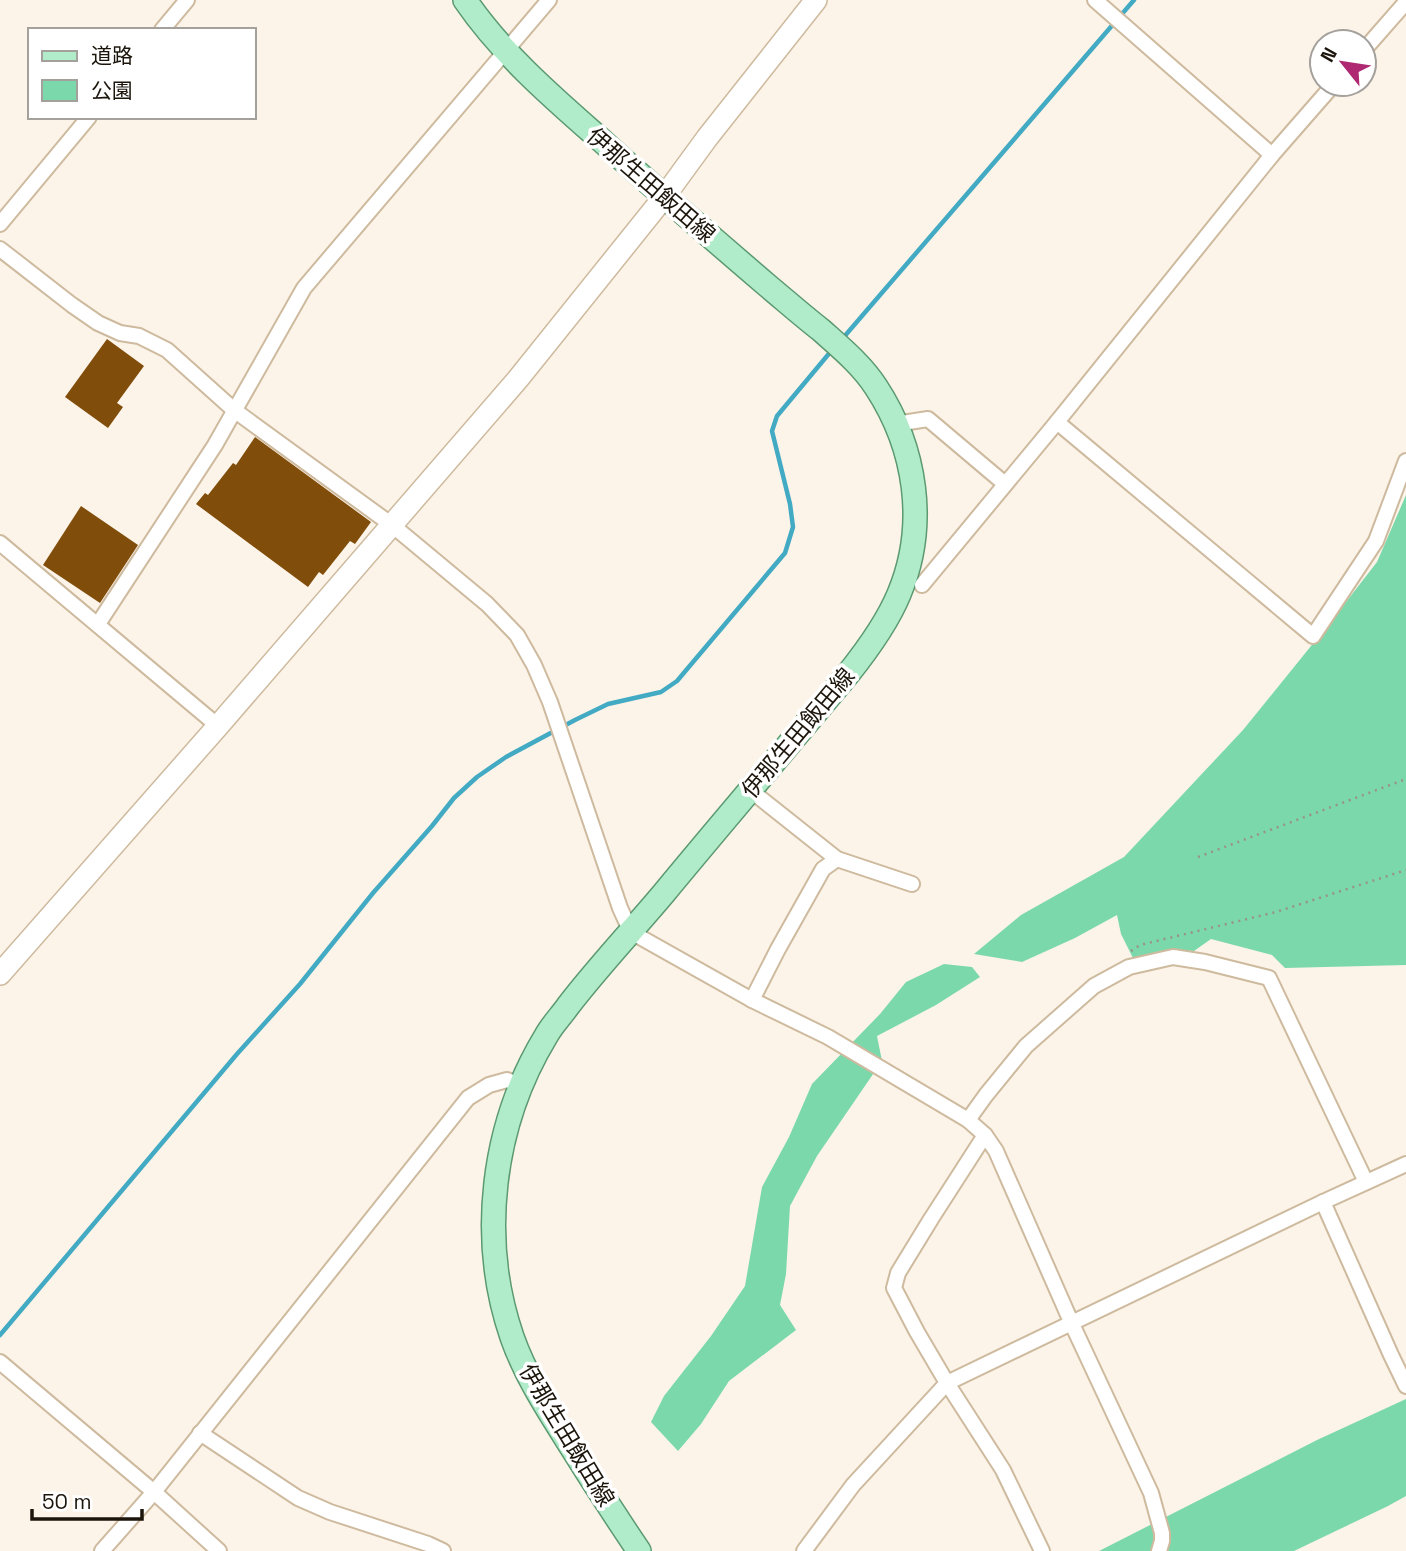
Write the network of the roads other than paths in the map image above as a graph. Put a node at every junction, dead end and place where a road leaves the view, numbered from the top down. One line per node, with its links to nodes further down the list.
1 (187, 0): 7 (street)
2 (465, 0): 9 (main road, 伊那生田飯田線)
3 (549, 0): 9 (street)
4 (816, 0): 13 (street)
5 (1095, 0): 12 (street)
6 (1406, 2): 8 (street)
7 (164, 28)
8 (1378, 34)
9 (505, 52): 13 (main road, 伊那生田飯田線); 16 (street)
10 (1322, 98): 12 (street)
11 (87, 119): 14 (street)
12 (1272, 155): 17 (street)
13 (664, 197): 18 (main road, 伊那生田飯田線); 21 (street)
14 (0, 224)
15 (0, 249): 16 (street)
16 (234, 410): 21 (street); 24 (street)
17 (1057, 422): 19 (street); 20 (street)
18 (896, 424): 20 (street); 26 (main road, 伊那生田飯田線)
19 (1406, 461)
20 (1005, 484): 23 (street)
21 (392, 525): 25 (street); 29 (street)
22 (0, 543): 24 (street)
23 (922, 585)
24 (98, 624): 25 (street)
25 (218, 726): 30 (street)
26 (750, 790): 27 (street); 29 (main road, 伊那生田飯田線)
27 (838, 859): 28 (street); 31 (street)
28 (912, 884)
29 (631, 932): 31 (street); 32 (main road, 伊那生田飯田線)
30 (0, 974)
31 (752, 1000): 33 (street)
32 (521, 1085): 42 (street); 48 (main road, 伊那生田飯田線)
33 (968, 1120): 34 (street); 36 (street)
34 (985, 1135): 38 (street); 40 (street)
35 (1406, 1164): 36 (street)
36 (1366, 1182): 37 (street)
37 (1323, 1202): 38 (street); 41 (street)
38 (1072, 1324): 40 (street); 51 (street)
39 (0, 1362): 43 (street)
40 (947, 1383): 44 (street); 49 (street)
41 (1406, 1386)
42 (200, 1433): 43 (street); 47 (street)
43 (154, 1492): 45 (street); 46 (street)
44 (1041, 1547): 50 (street)
45 (102, 1551)
46 (219, 1551)
47 (443, 1551)
48 (639, 1551)
49 (804, 1551)
50 (1026, 1551)
51 (1159, 1551)

